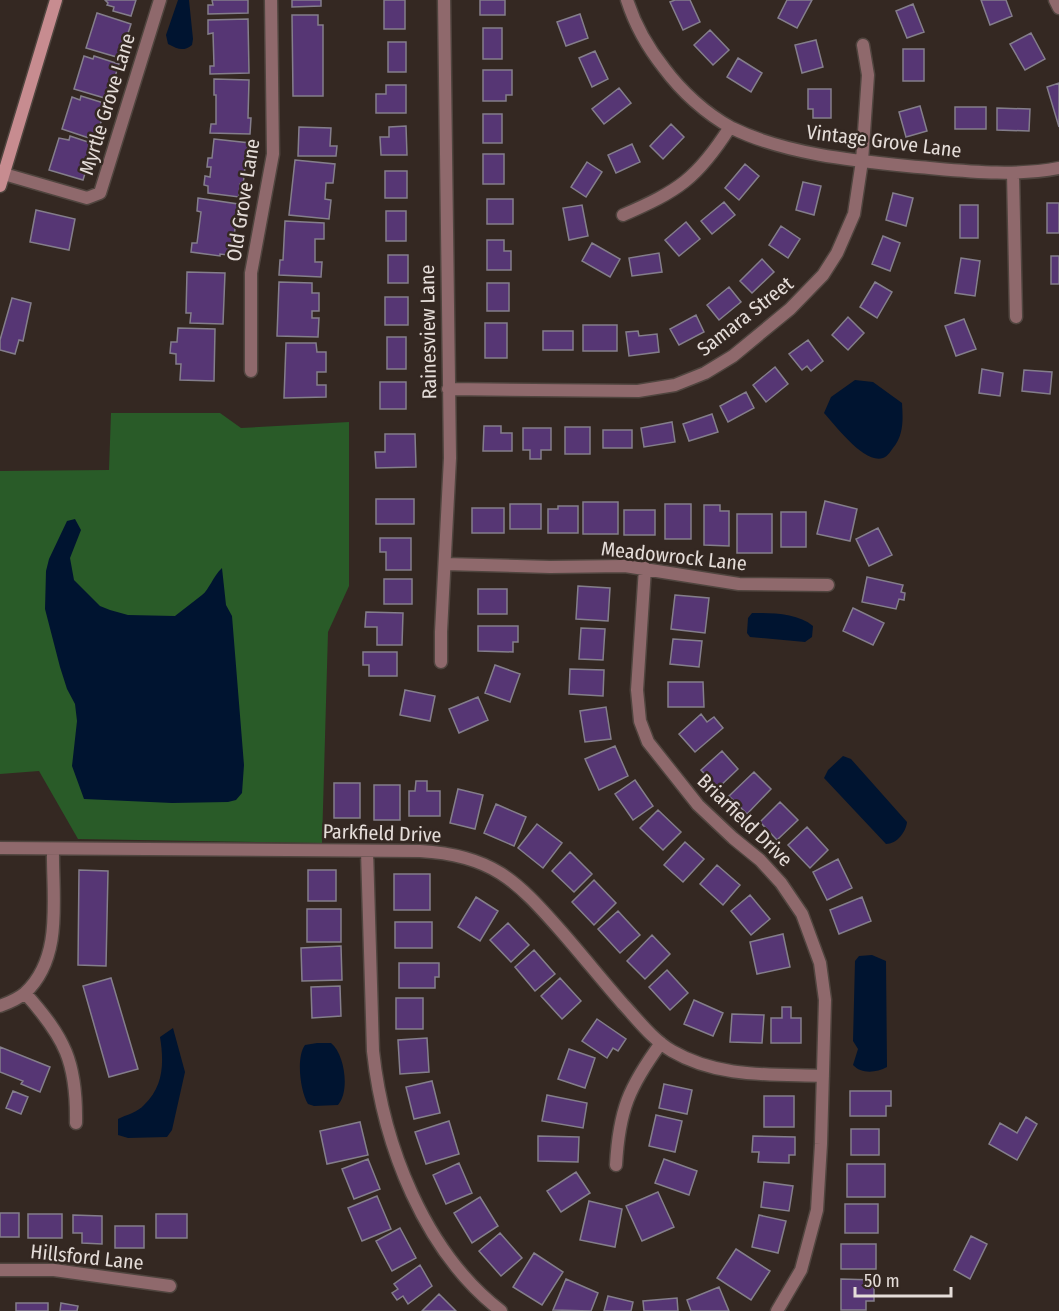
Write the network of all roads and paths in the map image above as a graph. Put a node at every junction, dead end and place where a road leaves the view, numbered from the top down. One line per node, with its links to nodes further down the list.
1 (56, 0): 13 (main road)
2 (160, 0): 13 (street, Myrtle Grove Lane)
3 (271, 0): 17 (street, Old Grove Lane)
4 (444, 0): 18 (street, Rainesview Lane)
5 (627, 0): 9 (street, Vintage Grove Lane)
6 (1055, 0): 7 (street)
7 (1059, 8)
8 (863, 45): 10 (street, Samara Street)
9 (730, 127): 10 (street, Vintage Grove Lane); 15 (street)
10 (862, 161): 12 (street, Vintage Grove Lane); 18 (street, Samara Street)
11 (1059, 168): 12 (street, Vintage Grove Lane)
12 (1013, 173): 16 (street)
13 (4, 174): 14 (main road)
14 (0, 186)
15 (623, 215)
16 (1016, 317)
17 (251, 371)
18 (448, 389): 19 (street, Rainesview Lane)
19 (445, 564): 20 (street, Meadowrock Lane); 22 (street, Rainesview Lane)
20 (645, 568): 21 (street, Meadowrock Lane); 29 (street, Briarfield Drive)
21 (828, 585)
22 (441, 662)
23 (0, 848): 24 (street, Parkfield Drive)
24 (53, 849): 25 (street, Parkfield Drive); 26 (street)
25 (367, 851): 28 (street, Parkfield Drive); 34 (street)
26 (25, 993): 27 (street); 30 (street)
27 (0, 1006)
28 (661, 1043): 29 (street, Parkfield Drive); 31 (street)
29 (823, 1076): 35 (street, Briarfield Drive)
30 (76, 1123)
31 (616, 1165)
32 (0, 1270): 33 (street, Hillsford Lane)
33 (170, 1286)
34 (501, 1311)
35 (777, 1311)

